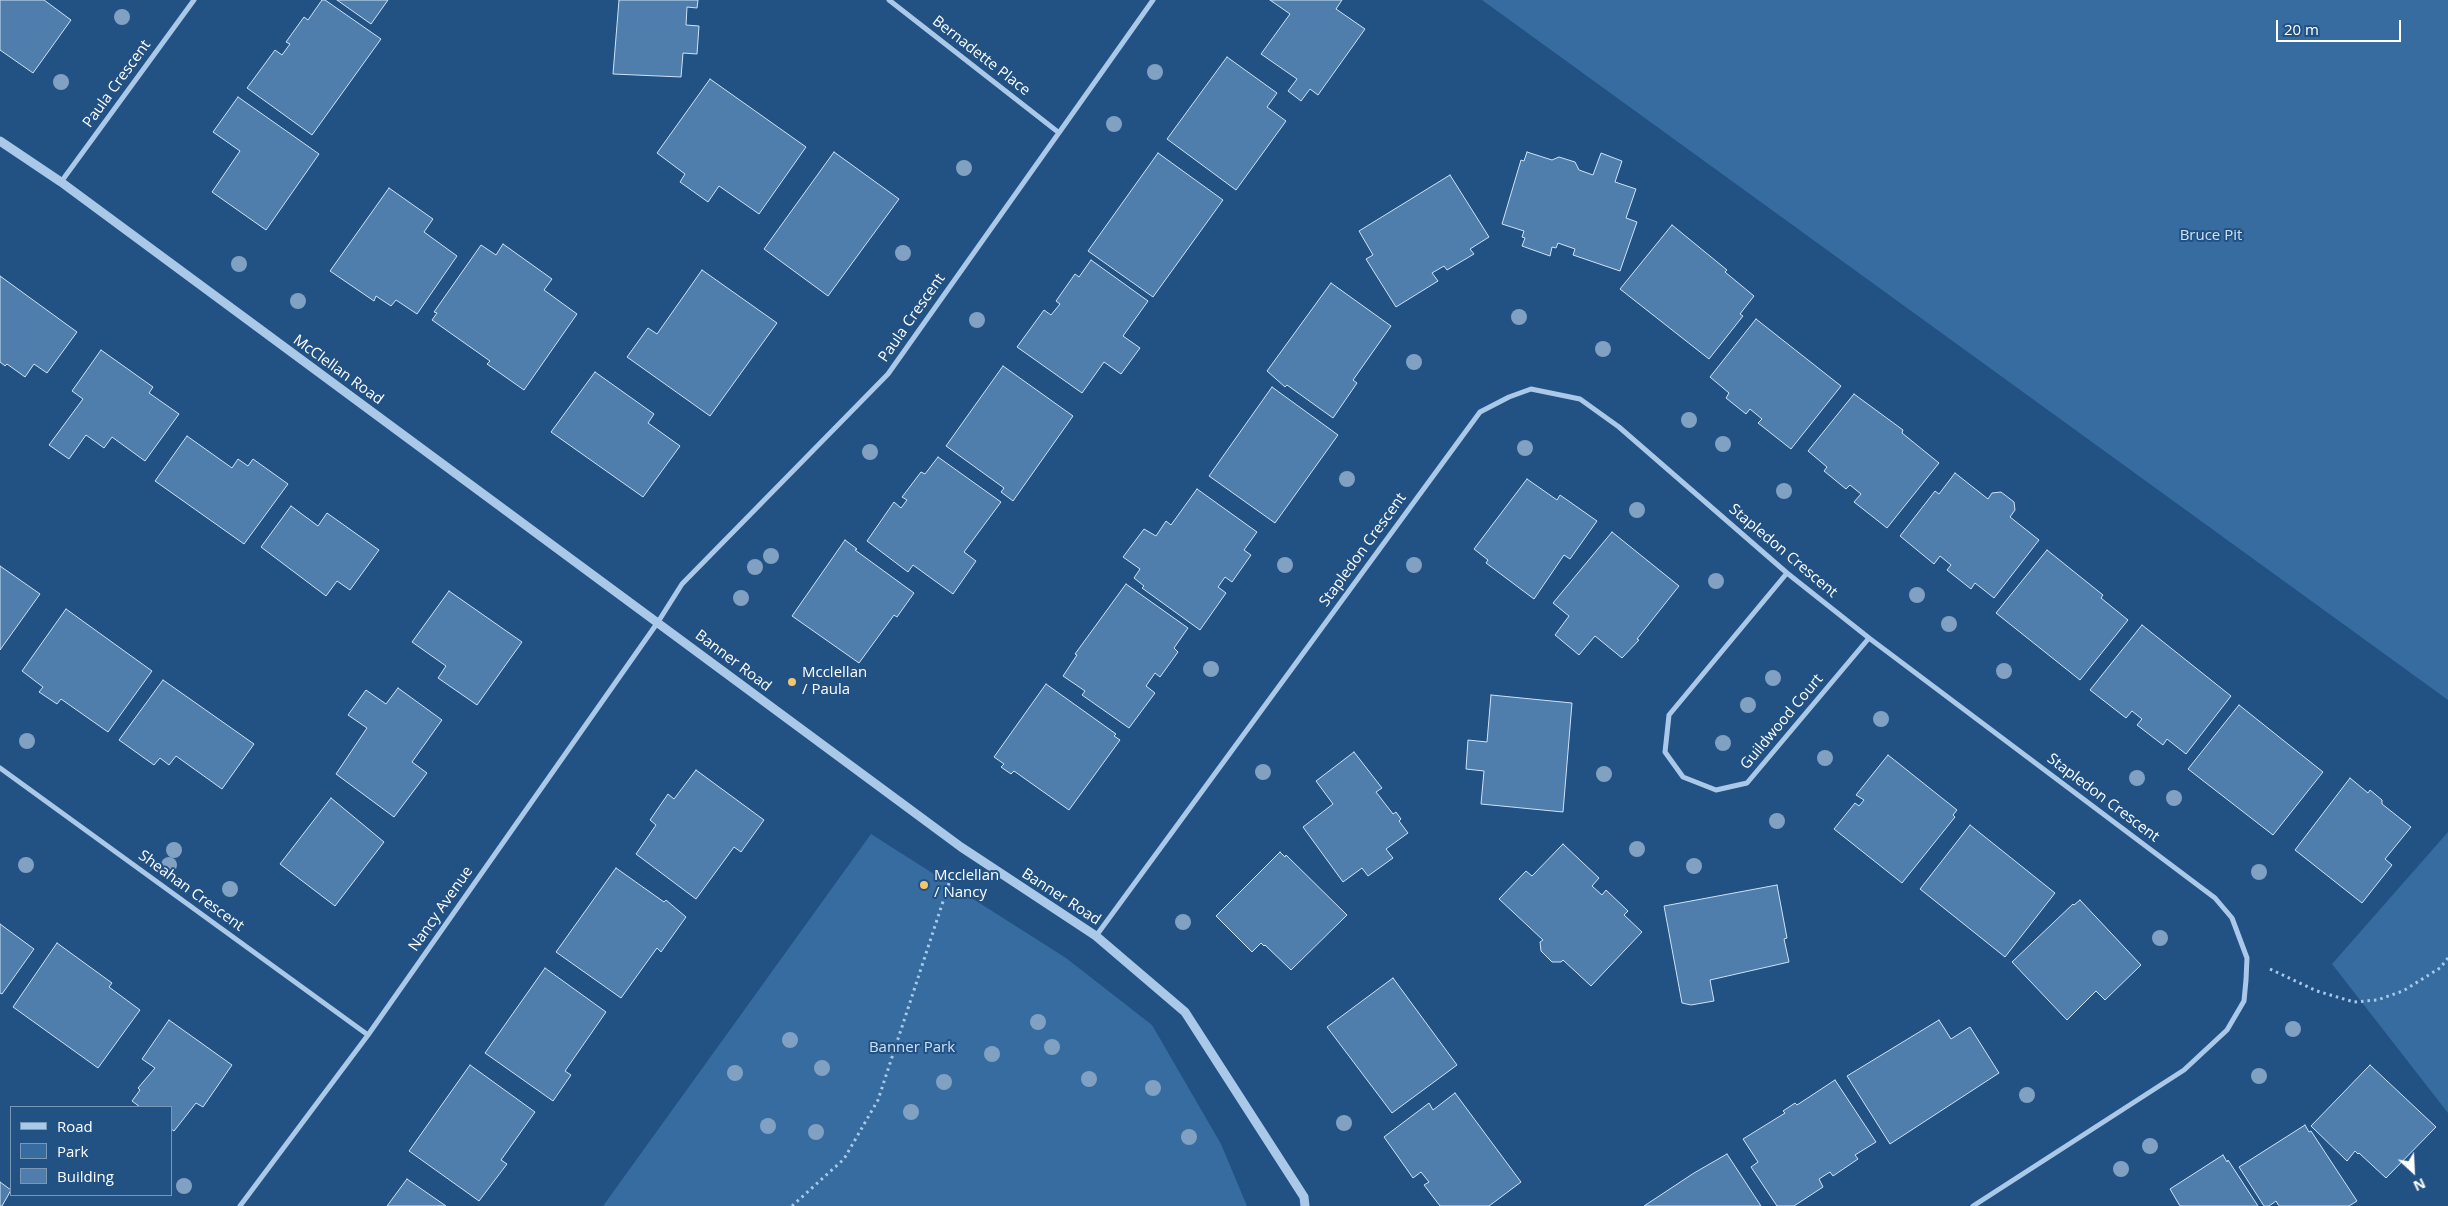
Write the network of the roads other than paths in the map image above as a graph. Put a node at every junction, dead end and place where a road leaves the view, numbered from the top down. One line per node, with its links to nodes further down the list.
1 (194, 0): 6 (street, Paula Crescent)
2 (889, 0): 4 (street, Bernadette Place)
3 (1153, 0): 4 (street, Paula Crescent)
4 (1058, 132): 8 (street, Paula Crescent)
5 (0, 141): 6 (street, McClellan Road)
6 (61, 182): 8 (street, McClellan Road)
7 (1787, 573): 9 (street, Stapledon Crescent); 9 (street, Guildwood Court); 11 (street, Stapledon Crescent)
8 (658, 622): 11 (street, Banner Road); 12 (street, Nancy Avenue)
9 (1869, 638): 15 (street, Stapledon Crescent)
10 (0, 768): 12 (street, Sheahan Crescent)
11 (1096, 936): 14 (street, Banner Road)
12 (368, 1035): 13 (street, Nancy Avenue)
13 (240, 1206)
14 (1305, 1206)
15 (1973, 1206)

